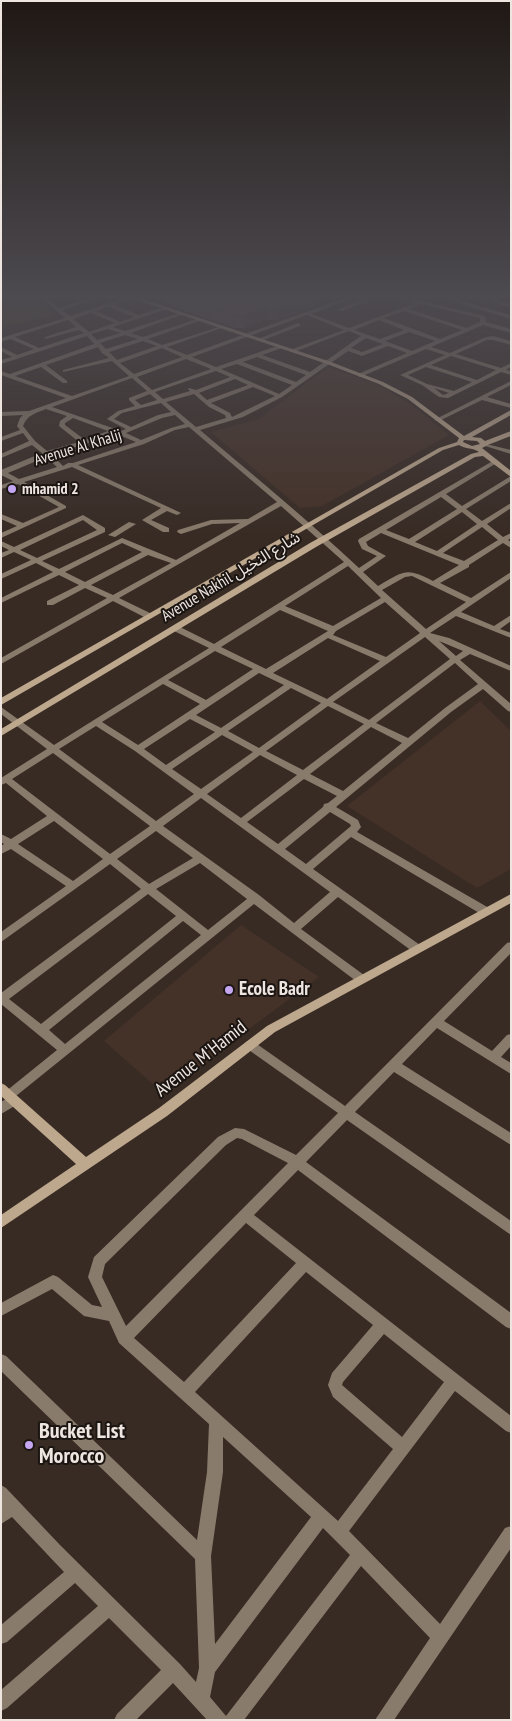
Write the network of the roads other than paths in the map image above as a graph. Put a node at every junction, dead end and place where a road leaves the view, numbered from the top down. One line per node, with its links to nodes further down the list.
1 (19, 379): 23 (street)
2 (61, 379): 14 (street)
3 (130, 379): 23 (street)
4 (136, 379): 20 (street)
5 (191, 379): 16 (street)
6 (230, 379): 21 (street)
7 (238, 379): 19 (street)
8 (283, 379): 18 (street)
9 (302, 379): 18 (street, Avenue Al Khalij)
10 (370, 379): 36 (street)
11 (413, 379): 15 (street)
12 (470, 379): 15 (street)
13 (483, 379): 15 (street)
14 (65, 382)
15 (478, 382)
16 (181, 383): 20 (street); 21 (street)
17 (511, 383): 24 (street)
18 (295, 384): 22 (street, Avenue Al Khalij)
19 (253, 385): 22 (street); 26 (street)
20 (153, 392): 25 (street); 27 (street)
21 (194, 392): 25 (street); 26 (street)
22 (280, 396): 35 (street, Avenue Al Khalij)
23 (72, 398): 29 (street)
24 (483, 398): 28 (street); 36 (street)
25 (161, 400): 27 (street); 32 (street)
26 (206, 402): 35 (street)
27 (139, 406): 38 (street)
28 (511, 406)
29 (46, 407): 31 (street); 34 (street)
30 (511, 412): 44 (street, Avenue Nakhil شارع النخيل)
31 (30, 413): 33 (street); 39 (street)
32 (177, 413): 37 (street); 38 (street)
33 (1, 414)
34 (71, 417): 40 (street); 46 (street)
35 (230, 420): 37 (street, Avenue Al Khalij)
36 (436, 420): 44 (street)
37 (194, 427): 47 (street, Avenue Al Khalij); 60 (street)
38 (131, 428): 42 (street)
39 (23, 431): 43 (street); 45 (street)
40 (113, 431): 42 (street); 46 (street)
41 (511, 433): 48 (street, Avenue Nakhil شارع النخيل)
42 (121, 434): 47 (street)
43 (1, 439)
44 (463, 439): 48 (street); 48 (street); 70 (street, Avenue Nakhil شارع النخيل)
45 (33, 442): 50 (street); 51 (street)
46 (84, 443): 50 (street)
47 (142, 443): 53 (street, Avenue Al Khalij)
48 (478, 447): 49 (street); 52 (street); 80 (street, Avenue Nakhil شارع النخيل)
49 (511, 452)
50 (46, 454): 54 (street); 55 (street)
51 (1, 456)
52 (493, 462): 56 (street); 59 (street)
53 (70, 464): 54 (street, Avenue Al Khalij); 63 (street)
54 (61, 467): 57 (street, Avenue Al Khalij)
55 (2, 472): 57 (street)
56 (511, 476): 64 (street)
57 (18, 481): 58 (street, Avenue Al Khalij); 62 (street)
58 (1, 487)
59 (440, 493): 64 (street); 75 (street)
60 (281, 503): 68 (street); 70 (street)
61 (511, 505): 71 (street)
62 (64, 507): 67 (street); 72 (street)
63 (166, 508): 65 (street); 74 (street)
64 (461, 508): 71 (street); 83 (street)
65 (177, 513)
66 (1, 516): 72 (street)
67 (83, 517): 73 (street); 86 (street)
68 (249, 521): 76 (street); 91 (street)
69 (132, 524): 77 (street)
70 (307, 524): 80 (street); 108 (street, Avenue Nakhil شارع النخيل)
71 (482, 524): 82 (street); 88 (street)
72 (23, 526): 79 (street)
73 (102, 530): 77 (street); 90 (street)
74 (166, 530)
75 (380, 530): 83 (street); 94 (street)
76 (181, 532)
77 (112, 535): 81 (street)
78 (511, 535): 82 (street)
79 (1, 536)
80 (324, 539): 92 (street); 111 (street, Avenue Nakhil شارع النخيل)
81 (122, 540): 87 (street); 95 (street)
82 (504, 540): 85 (street); 93 (street)
83 (409, 542): 88 (street)
84 (1, 543): 86 (street)
85 (511, 546)
86 (14, 550): 89 (street); 90 (street)
87 (148, 552): 91 (street); 99 (street)
88 (438, 553): 93 (street)
89 (1, 556)
90 (38, 561): 95 (street); 97 (street)
91 (176, 562): 101 (street)
92 (350, 562): 94 (street); 106 (street)
93 (466, 565): 98 (street)
94 (359, 571): 100 (street)
95 (61, 572): 99 (street); 103 (street)
96 (511, 574): 104 (street)
97 (1, 577)
98 (435, 583): 100 (street); 104 (street)
99 (86, 585): 101 (street); 105 (street)
100 (377, 590): 102 (street)
101 (114, 598): 108 (street); 121 (street)
102 (386, 598): 113 (street); 114 (street)
103 (2, 599)
104 (471, 601): 107 (street)
105 (50, 603)
106 (278, 606): 113 (street); 117 (street)
107 (456, 613): 110 (street); 112 (street)
108 (149, 616): 127 (street, Avenue Nakhil شارع النخيل)
109 (511, 617): 112 (street)
110 (441, 624): 114 (street); 116 (street)
111 (175, 628): 117 (street); 134 (street, Avenue Nakhil شارع النخيل)
112 (494, 629): 115 (street)
113 (330, 633): 120 (street); 123 (street)
114 (427, 635): 116 (street); 119 (street); 120 (street)
115 (511, 636)
116 (446, 640): 118 (street)
117 (214, 647): 123 (street); 124 (street)
118 (468, 651): 119 (street); 122 (street)
119 (456, 659): 126 (street); 135 (street)
120 (386, 660): 128 (street)
121 (1, 662)
122 (511, 669)
123 (263, 671): 125 (street); 129 (street)
124 (162, 680): 129 (street); 133 (street)
125 (291, 684): 128 (street); 137 (street)
126 (483, 685): 130 (street); 138 (street)
127 (1, 702)
128 (328, 702): 135 (street); 141 (street)
129 (206, 704): 132 (street)
130 (511, 709)
131 (1, 710): 134 (street)
132 (190, 716): 137 (street); 140 (street)
133 (96, 722): 139 (street); 140 (street)
134 (18, 723): 136 (street, Avenue Nakhil شارع النخيل); 139 (street)
135 (370, 723): 138 (street); 143 (street)
136 (1, 733)
137 (220, 733): 141 (street); 142 (street)
138 (408, 742): 146 (street)
139 (54, 749): 144 (street); 150 (street)
140 (138, 749): 142 (street)
141 (259, 752): 143 (street); 145 (street)
142 (166, 770): 145 (street)
143 (302, 775): 146 (street); 149 (street)
144 (4, 780): 148 (street)
145 (200, 795): 149 (street); 150 (street)
146 (342, 795): 147 (street)
147 (327, 806): 151 (street); 154 (street)
148 (54, 816): 153 (street); 157 (street)
149 (240, 823): 154 (street)
150 (157, 826): 156 (street); 157 (street)
151 (350, 832): 158 (street); 164 (street)
152 (1, 837): 153 (street)
153 (12, 844): 155 (street); 159 (street)
154 (276, 850): 158 (street)
155 (1, 851)
156 (201, 858): 160 (street); 162 (street)
157 (112, 860): 159 (street); 160 (street)
158 (306, 870): 161 (street)
159 (73, 886): 168 (street)
160 (147, 890): 165 (street); 172 (street)
161 (337, 892): 166 (street); 170 (street)
162 (255, 898): 166 (street); 167 (street)
163 (511, 898): 164 (street, Avenue M'Hamid)
164 (486, 911): 170 (street, Avenue M'Hamid)
165 (182, 916): 167 (street); 174 (street)
166 (295, 928): 171 (street)
167 (208, 936): 177 (street)
168 (1, 938)
169 (511, 946): 173 (street)
170 (416, 948): 171 (street, Avenue M'Hamid)
171 (360, 978): 176 (street, Avenue M'Hamid)
172 (2, 998): 174 (street)
173 (436, 1022): 178 (street); 179 (street)
174 (41, 1030): 177 (street)
175 (511, 1038): 178 (street)
176 (250, 1045): 183 (street); 186 (street, Avenue M'Hamid)
177 (65, 1050): 181 (street)
178 (493, 1057): 180 (street)
179 (393, 1065): 183 (street); 184 (street)
180 (511, 1068)
181 (8, 1094): 182 (street); 186 (street)
182 (1, 1109)
183 (346, 1111): 185 (street); 189 (street)
184 (511, 1140)
185 (298, 1162): 187 (street); 192 (street); 193 (street)
186 (86, 1165): 188 (street, Avenue M'Hamid)
187 (244, 1215): 190 (street); 195 (street)
188 (1, 1222)
189 (511, 1229)
190 (306, 1262): 194 (street); 198 (street)
191 (1, 1310): 192 (street)
192 (111, 1315): 195 (street)
193 (511, 1322)
194 (383, 1324): 197 (street); 201 (street)
195 (124, 1338): 198 (street)
196 (1, 1361): 208 (street)
197 (454, 1381): 200 (street); 201 (street)
198 (184, 1393): 199 (street)
199 (216, 1421): 204 (street); 208 (street)
200 (511, 1426)
201 (404, 1447): 205 (street)
202 (1, 1493): 203 (street)
203 (7, 1511): 209 (street)
204 (322, 1516): 205 (street); 213 (street)
205 (339, 1532): 207 (street)
206 (511, 1534): 212 (street)
207 (361, 1553): 212 (street); 219 (street)
208 (203, 1556): 213 (street)
209 (75, 1573): 210 (street); 211 (street)
210 (110, 1606): 214 (street); 216 (street)
211 (1, 1636)
212 (441, 1637): 220 (street)
213 (207, 1668): 215 (street)
214 (174, 1670): 215 (street); 217 (street)
215 (201, 1700): 218 (street)
216 (1, 1702)
217 (123, 1720)
218 (219, 1720)
219 (233, 1720)
220 (384, 1720)

